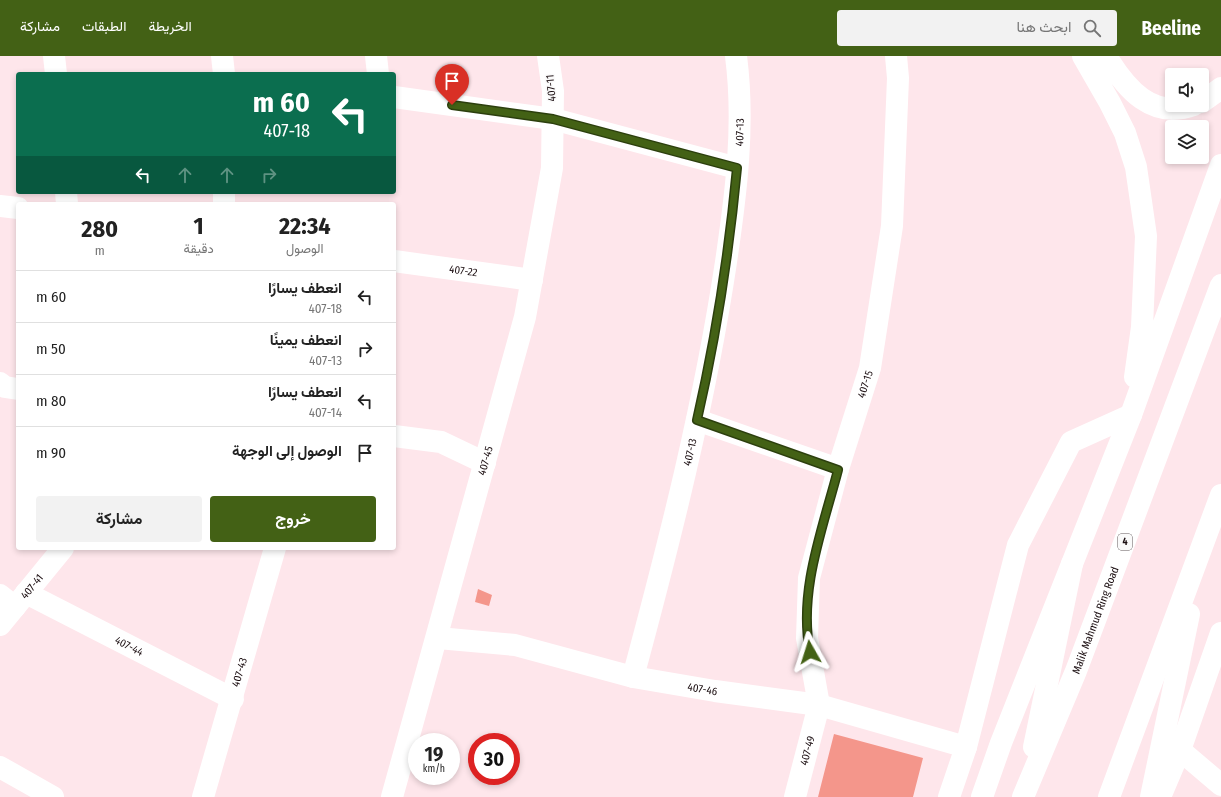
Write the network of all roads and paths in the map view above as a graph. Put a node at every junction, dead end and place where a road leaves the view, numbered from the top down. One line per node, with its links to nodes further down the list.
1 (54, 56): 9 (main road)
2 (222, 56): 10 (main road)
3 (376, 56): 11 (main road)
4 (548, 56): 16 (main road, 407-11)
5 (736, 56): 18 (main road, 407-13)
6 (896, 56): 30 (main road, 407-15)
7 (1083, 56): 26 (main road)
8 (1106, 56): 15 (main road)
9 (56, 72)
10 (224, 72)
11 (378, 72)
12 (1221, 88): 14 (main road)
13 (396, 97): 16 (main road)
14 (1209, 97)
15 (1165, 107)
16 (553, 119): 18 (main road); 22 (main road, 407-45)
17 (1221, 165): 26 (main road)
18 (737, 168): 27 (main road, 407-13)
19 (0, 206): 20 (main road)
20 (16, 208)
21 (396, 260): 22 (main road, 407-22)
22 (532, 280): 29 (main road, 407-45)
23 (1221, 285): 47 (main road, Malik Mahmud Ring Road / 4)
24 (0, 383): 25 (main road)
25 (16, 389)
26 (1130, 415): 35 (main road); 43 (main road)
27 (697, 420): 30 (main road); 40 (main road, 407-13)
28 (396, 436): 29 (main road)
29 (485, 463): 39 (main road, 407-45)
30 (838, 470): 42 (main road, 407-15)
31 (1221, 495): 32 (main road)
32 (1202, 547): 54 (main road); 55 (main road)
33 (60, 550): 36 (main road, 407-41)
34 (274, 550): 41 (main road, 407-43)
35 (1072, 564): 47 (main road); 53 (main road)
36 (14, 598): 37 (main road, 407-41); 41 (main road, 407-44)
37 (0, 625)
38 (1221, 633): 44 (main road)
39 (438, 638): 40 (main road, 407-46); 50 (main road, 407-45)
40 (632, 678): 42 (main road, 407-46)
41 (233, 699): 49 (main road, 407-43)
42 (820, 705): 43 (main road, 407-46); 51 (main road, 407-49)
43 (966, 746): 52 (main road)
44 (1180, 750): 46 (main road); 56 (main road)
45 (0, 767): 48 (main road)
46 (1221, 785)
47 (1023, 796)
48 (52, 797)
49 (203, 797)
50 (392, 797)
51 (795, 797)
52 (949, 797)
53 (982, 797)
54 (1109, 797)
55 (1151, 797)
56 (1160, 797)

